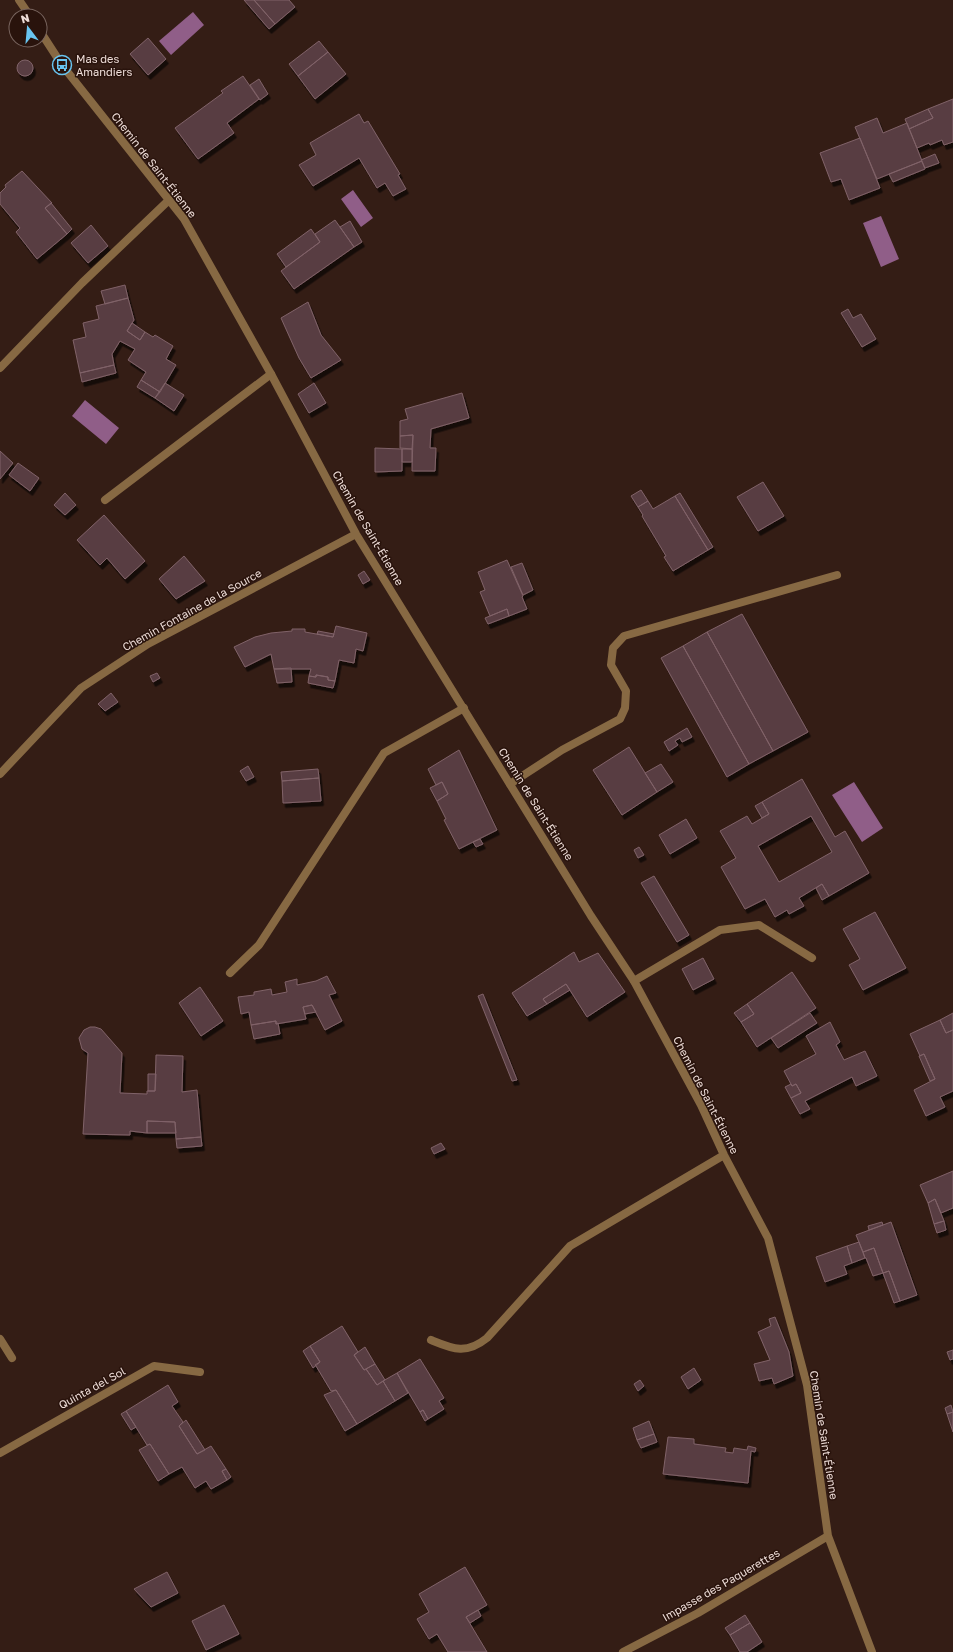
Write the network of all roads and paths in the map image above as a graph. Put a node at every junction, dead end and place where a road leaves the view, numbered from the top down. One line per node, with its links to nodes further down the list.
1 (48, 43): 2 (street, Chemin de Saint-Étienne)
2 (169, 200): 3 (street); 4 (street, Chemin de Saint-Étienne)
3 (0, 368)
4 (271, 374): 5 (street); 6 (street, Chemin de Saint-Étienne)
5 (105, 500)
6 (356, 534): 8 (street, Chemin de Saint-Étienne); 9 (street, Chemin Fontaine de la Source)
7 (836, 575): 10 (street)
8 (464, 708): 10 (street, Chemin de Saint-Étienne); 12 (street)
9 (0, 774)
10 (510, 784): 13 (street, Chemin de Saint-Étienne)
11 (812, 958): 13 (street)
12 (230, 973)
13 (634, 981): 14 (street, Chemin de Saint-Étienne)
14 (724, 1155): 16 (street); 20 (street, Chemin de Saint-Étienne)
15 (0, 1339): 17 (street)
16 (431, 1340)
17 (12, 1358)
18 (200, 1372): 19 (street, Quinta del Sol)
19 (0, 1453)
20 (828, 1536): 21 (street, Impasse des Paquerettes); 22 (street, Chemin de Saint-Étienne)
21 (623, 1652)
22 (872, 1652)

